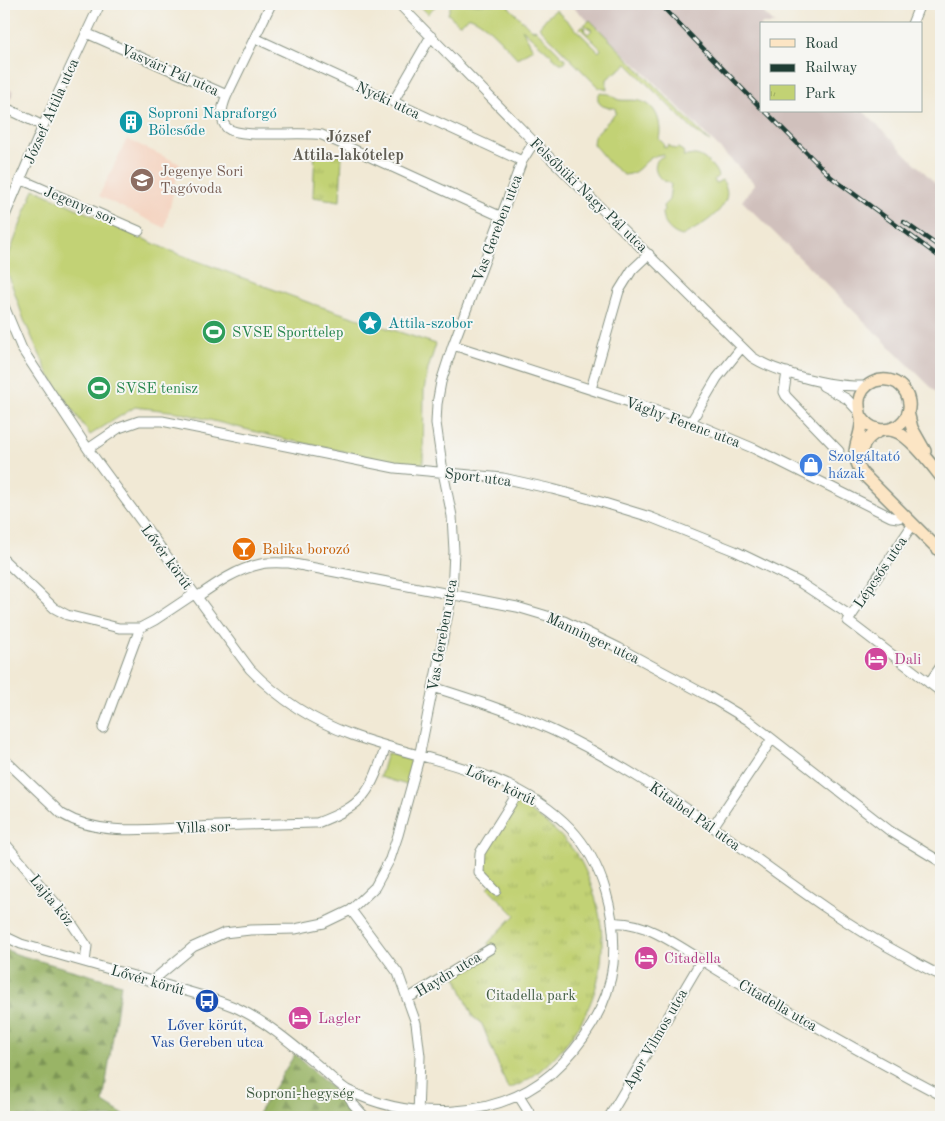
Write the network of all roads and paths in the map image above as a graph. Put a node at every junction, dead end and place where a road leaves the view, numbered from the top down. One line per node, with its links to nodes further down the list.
1 (100, 4): 6 (street, József Attila utca)
2 (271, 4): 8 (street)
3 (399, 4): 7 (street, Felsőbüki Nagy Pál utca)
4 (920, 4): 5 (street)
5 (913, 22)
6 (86, 33): 9 (street, Vasvári Pál utca); 12 (street, József Attila utca)
7 (430, 36): 10 (street); 13 (street, Felsőbüki Nagy Pál utca)
8 (254, 38): 9 (street); 10 (street, Nyéki utca)
9 (227, 95): 16 (street, Vasvári Pál utca)
10 (393, 102): 14 (street, Nyéki utca)
11 (4, 107): 12 (street)
12 (43, 126): 15 (street, József Attila utca)
13 (534, 142): 14 (street, Vas Gereben utca); 19 (street, Felsőbüki Nagy Pál utca)
14 (522, 161): 16 (street, Vas Gereben utca)
15 (20, 179): 17 (street, József Attila utca); 18 (street, Jegenye sor)
16 (502, 217): 21 (street, Vas Gereben utca)
17 (4, 218)
18 (139, 231)
19 (649, 254): 22 (street, Felsőbüki Nagy Pál utca); 26 (street)
20 (4, 306): 31 (street, Lővér körút)
21 (453, 345): 26 (street, Vághy Ferenc utca); 35 (street, Vas Gereben utca)
22 (742, 347): 23 (street, Felsőbüki Nagy Pál utca); 29 (street)
23 (787, 372): 24 (street, Felsőbüki Nagy Pál utca); 32 (street)
24 (812, 380): 25 (street); 28 (street)
25 (867, 386): 27 (main road); 28 (main road)
26 (591, 389): 29 (street, Vághy Ferenc utca)
27 (908, 412): 30 (main road); 33 (main road)
28 (860, 414): 30 (main road); 34 (main road)
29 (691, 422): 37 (street, Vághy Ferenc utca)
30 (884, 430): 33 (main road); 34 (main road)
31 (88, 449): 35 (street, Sport utca); 41 (street, Lővér körút)
32 (839, 451)
33 (931, 464): 36 (main road)
34 (857, 465): 37 (main road)
35 (443, 472): 40 (street, Vas Gereben utca); 42 (street, Sport utca)
36 (941, 477)
37 (909, 520): 38 (main road); 42 (street, Lépcsős utca)
38 (941, 552)
39 (4, 560): 43 (street)
40 (452, 594): 41 (street, Manninger utca); 46 (street, Vas Gereben utca); 49 (street, Manninger utca)
41 (196, 595): 43 (street, Manninger utca); 50 (street, Lővér körút)
42 (849, 619): 45 (street, Sport utca)
43 (140, 628): 48 (street)
44 (941, 666): 45 (street)
45 (928, 682): 47 (street, Sport utca)
46 (433, 687): 51 (street, Vas Gereben utca); 54 (street, Kitaibel Pál utca)
47 (941, 692)
48 (103, 728)
49 (772, 739): 54 (street); 56 (street, Manninger utca)
50 (386, 746): 51 (street, Lővér körút); 52 (street, Villa sor)
51 (419, 754): 53 (street, Lővér körút); 58 (street, Vas Gereben utca)
52 (4, 759)
53 (519, 791): 57 (street); 59 (street, Lővér körút)
54 (713, 827): 64 (street, Kitaibel Pál utca)
55 (4, 842): 63 (street, Lajta köz)
56 (941, 862)
57 (496, 891)
58 (351, 910): 65 (street, Vas Gereben utca); 66 (street)
59 (612, 923): 62 (street, Citadella utca); 69 (street, Lővér körút)
60 (4, 936): 63 (street, Lővér körút)
61 (490, 949): 66 (street, Haydn utca)
62 (701, 961): 68 (street, Citadella utca); 73 (street, Apor Vilmos utca)
63 (84, 962): 65 (street, Lővér körút)
64 (941, 975)
65 (152, 981): 67 (street, Lővér körút)
66 (407, 999): 70 (street)
67 (346, 1090): 70 (street, Lővér körút); 71 (street)
68 (941, 1095)
69 (520, 1098): 70 (street, Lővér körút); 72 (street)
70 (413, 1116)
71 (365, 1117)
72 (532, 1117)
73 (609, 1117)

